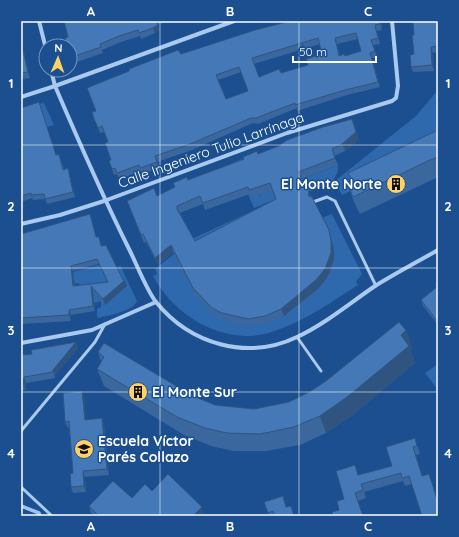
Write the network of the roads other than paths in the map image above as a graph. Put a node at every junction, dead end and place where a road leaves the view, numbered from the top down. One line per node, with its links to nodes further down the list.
1 (39, 21): 4 (street)
2 (234, 21): 6 (street)
3 (392, 21): 8 (street, Calle Ingeniero Tulio Larrínaga)
4 (43, 38)
5 (53, 78): 6 (street)
6 (55, 86): 7 (street); 8 (street)
7 (21, 97)
8 (104, 201): 10 (street, Calle Ingeniero Tulio Larrínaga); 13 (street)
9 (313, 202): 12 (lane)
10 (21, 224)
11 (438, 250): 12 (street)
12 (376, 286): 15 (street)
13 (156, 302): 14 (street); 15 (street)
14 (105, 324): 16 (street); 18 (lane)
15 (297, 337): 17 (lane)
16 (21, 343)
17 (321, 371)
18 (21, 431)
19 (21, 487): 20 (lane)
20 (52, 516)

